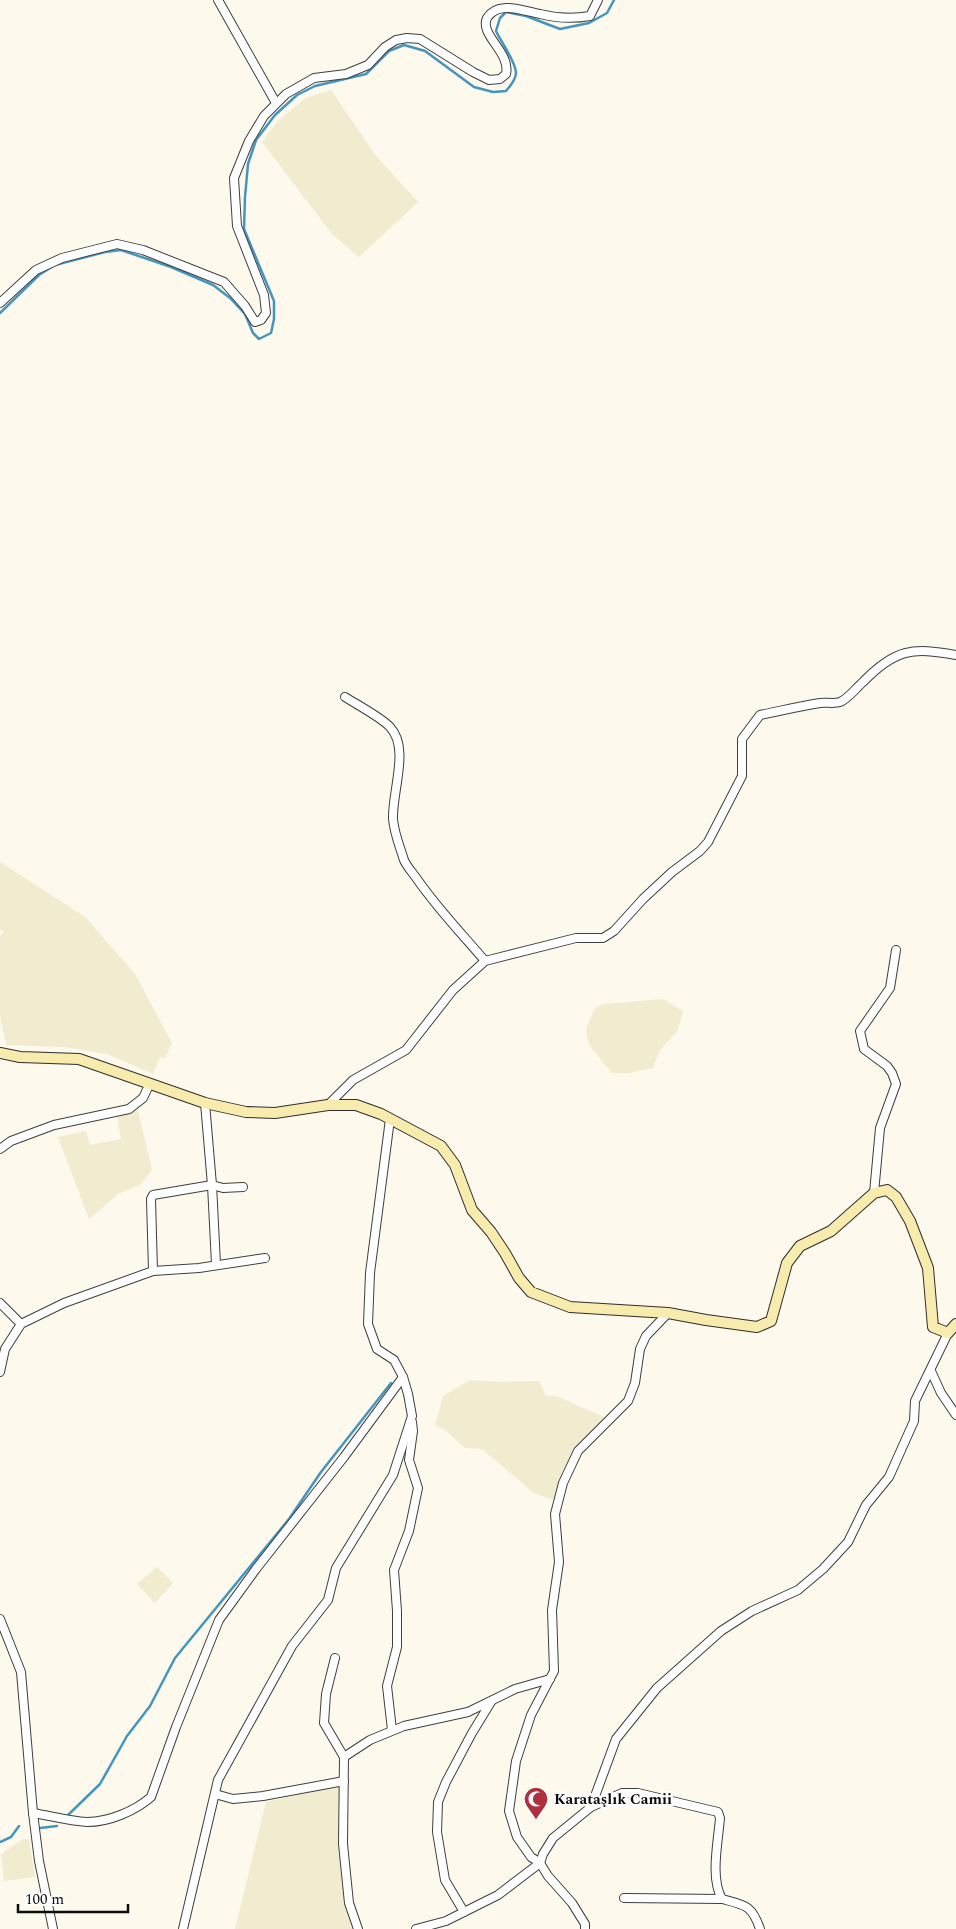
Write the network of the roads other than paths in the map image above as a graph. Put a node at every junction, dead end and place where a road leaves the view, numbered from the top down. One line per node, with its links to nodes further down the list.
1 (218, 0): 3 (street)
2 (598, 0): 3 (street)
3 (276, 104): 4 (street)
4 (0, 304)
5 (956, 655): 8 (street)
6 (345, 698): 8 (street)
7 (896, 950): 17 (street)
8 (485, 961): 12 (street)
9 (0, 1053): 10 (street)
10 (150, 1083): 11 (street); 14 (street)
11 (205, 1103): 12 (street); 15 (street)
12 (328, 1105): 13 (street)
13 (390, 1119): 22 (street); 28 (street)
14 (0, 1149)
15 (212, 1185): 16 (street); 19 (street); 20 (street)
16 (243, 1187)
17 (874, 1193): 22 (street); 25 (street)
18 (265, 1258): 19 (street)
19 (216, 1264): 20 (street)
20 (153, 1271): 23 (street)
21 (0, 1302): 23 (street)
22 (668, 1313): 33 (street)
23 (21, 1324): 27 (street)
24 (956, 1324): 25 (street)
25 (948, 1333): 26 (street)
26 (931, 1370): 29 (street); 39 (street)
27 (0, 1372)
28 (403, 1377): 30 (street); 40 (street)
29 (956, 1415)
30 (412, 1416): 35 (street); 38 (street)
31 (0, 1619): 40 (street)
32 (335, 1658): 36 (street)
33 (550, 1679): 34 (street); 41 (street)
34 (491, 1702): 35 (street); 44 (street)
35 (392, 1730): 36 (street)
36 (344, 1757): 37 (street)
37 (344, 1781): 38 (street); 47 (street)
38 (215, 1794): 46 (street)
39 (591, 1807): 41 (street); 43 (street)
40 (33, 1813): 45 (street)
41 (540, 1863): 44 (street); 49 (street)
42 (624, 1898): 43 (street)
43 (722, 1899): 50 (street)
44 (464, 1912): 48 (street)
45 (53, 1929)
46 (182, 1929)
47 (358, 1929)
48 (416, 1929)
49 (585, 1929)
50 (760, 1929)

